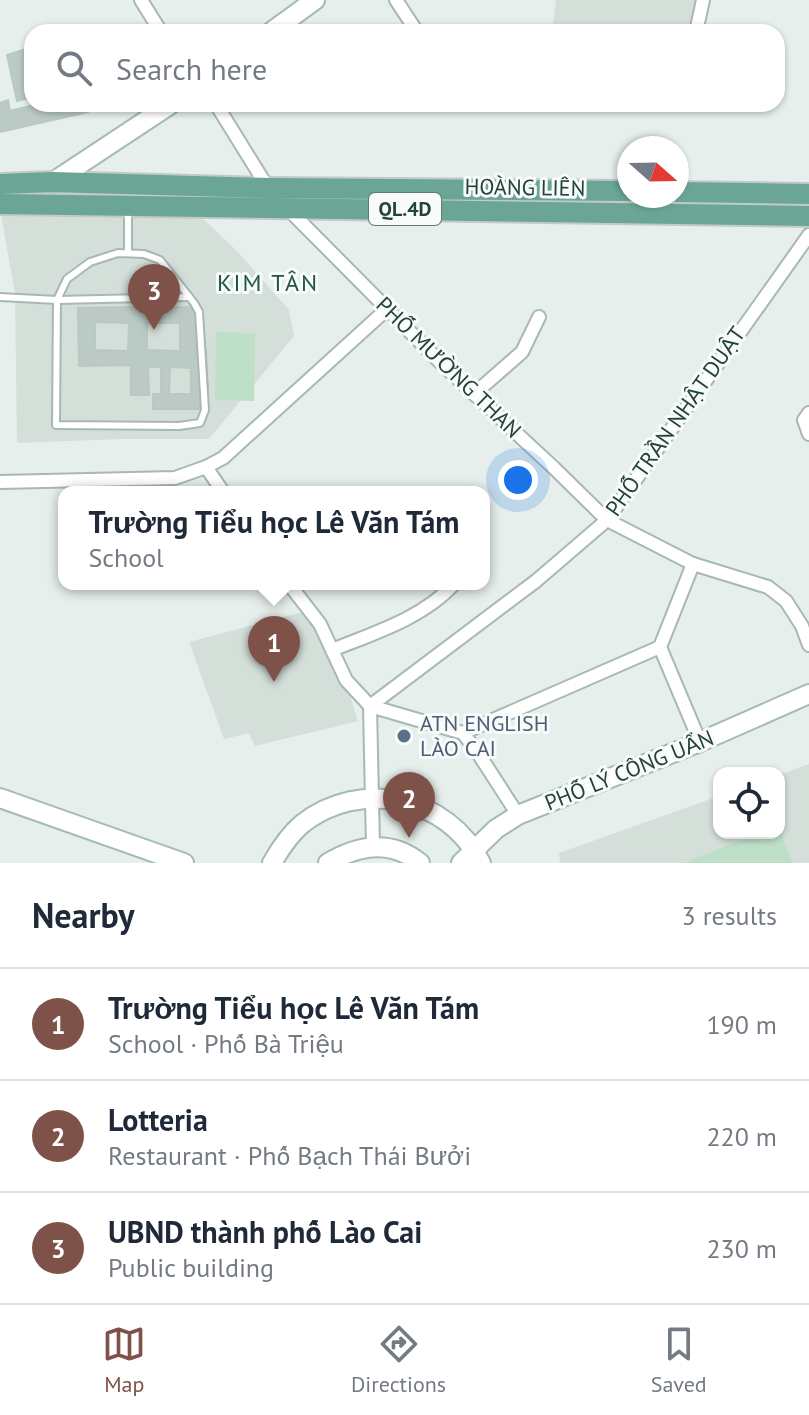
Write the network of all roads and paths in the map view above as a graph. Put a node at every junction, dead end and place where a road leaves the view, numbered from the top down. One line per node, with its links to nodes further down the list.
1 (141, 0): 5 (street)
2 (315, 0): 6 (main road)
3 (396, 0): 7 (street)
4 (703, 0): 8 (street)
5 (156, 24)
6 (282, 24)
7 (412, 24)
8 (698, 24)
9 (159, 112): 11 (main road)
10 (221, 112): 13 (street)
11 (53, 182): 12 (main road, HOÀNG LIÊN / QL.4D); 17 (main road, HOÀNG LIÊN / QL.4D); 19 (main road)
12 (0, 184)
13 (268, 188): 14 (main road, HOÀNG LIÊN / QL.4D); 17 (main road, HOÀNG LIÊN / QL.4D); 20 (main road)
14 (617, 191)
15 (689, 192): 16 (main road)
16 (809, 194)
17 (128, 195): 19 (main road, HOÀNG LIÊN / QL.4D); 20 (main road, HOÀNG LIÊN / QL.4D); 23 (lane)
18 (0, 204): 19 (main road, HOÀNG LIÊN / QL.4D)
19 (49, 204)
20 (286, 207): 21 (main road, HOÀNG LIÊN / QL.4D); 27 (street, PHỐ MƯỜNG THAN)
21 (809, 216)
22 (809, 235): 35 (street, PHỐ TRẦN NHẬT DUẬT)
23 (128, 253): 25 (lane); 26 (lane)
24 (0, 297): 26 (lane)
25 (189, 297): 26 (lane); 26 (lane)
26 (57, 300)
27 (387, 309): 29 (street, PHỐ MƯỜNG THAN); 32 (street)
28 (539, 317): 29 (street)
29 (474, 394): 35 (street, PHỐ MƯỜNG THAN)
30 (809, 413): 31 (street)
31 (809, 434)
32 (206, 467): 33 (street); 34 (street)
33 (0, 482)
34 (219, 486)
35 (607, 520): 36 (street, PHỐ MƯỜNG THAN); 43 (street, PHỐ TRẦN NHẬT DUẬT)
36 (693, 564): 39 (street, PHỐ MƯỜNG THAN); 40 (street)
37 (294, 590): 41 (street)
38 (448, 590): 41 (street)
39 (809, 645)
40 (660, 647): 44 (street); 45 (street)
41 (332, 650): 43 (street)
42 (809, 694): 45 (main road, PHỐ LÝ CÔNG UẨN)
43 (370, 706): 44 (street); 47 (street)
44 (463, 733): 48 (street)
45 (700, 742): 48 (main road, PHỐ LÝ CÔNG UẨN)
46 (0, 798): 51 (main road)
47 (371, 798): 49 (street); 50 (main road); 52 (main road)
48 (518, 815): 50 (main road, PHỐ LÝ CÔNG UẨN)
49 (373, 846): 53 (main road); 54 (main road)
50 (478, 856): 55 (main road, PHỐ LÝ CÔNG UẨN)
51 (184, 863)
52 (272, 863)
53 (328, 863)
54 (420, 863)
55 (461, 863)

